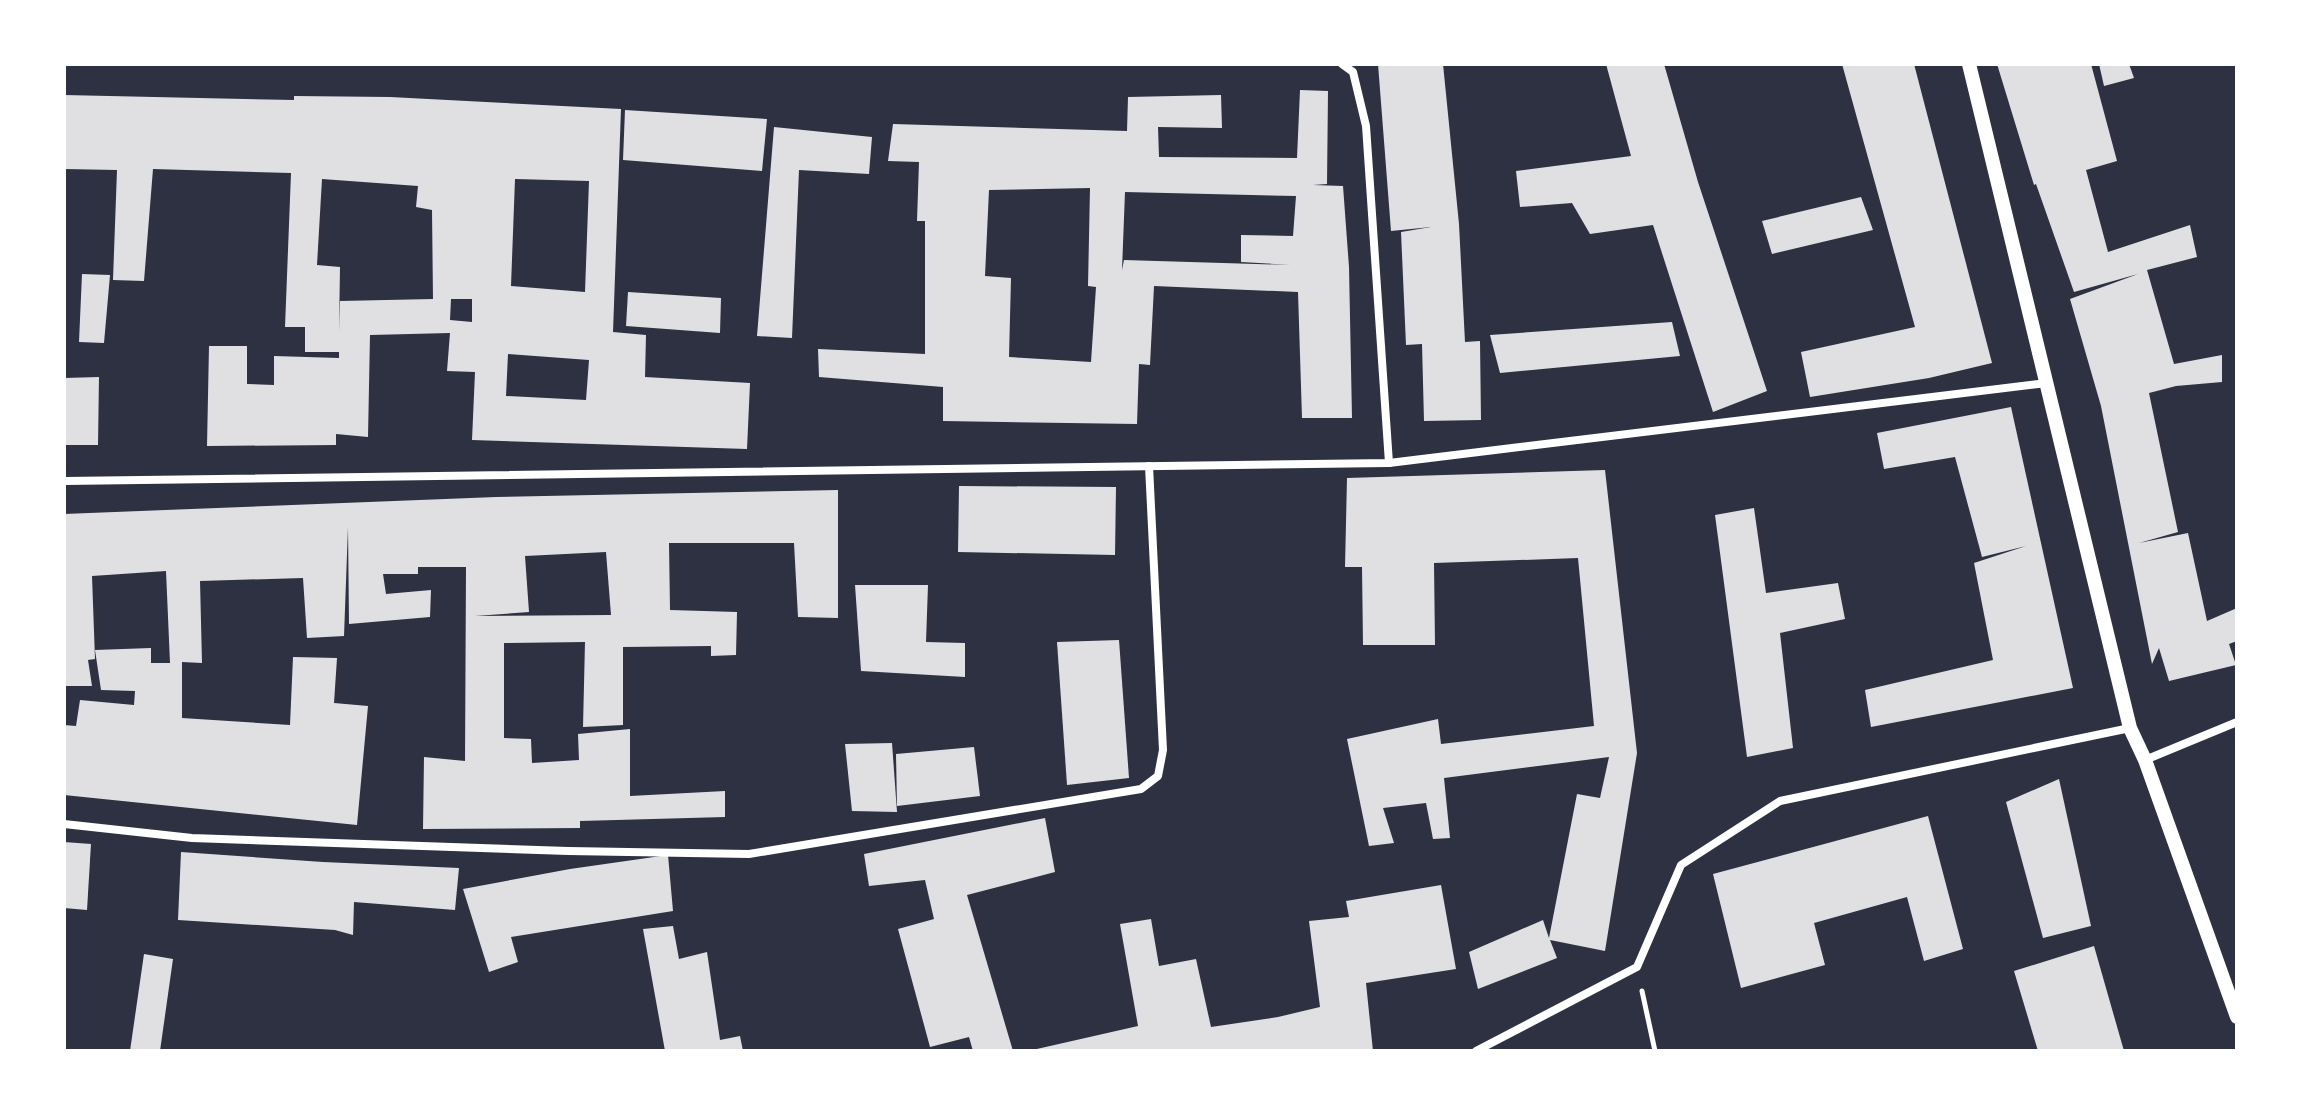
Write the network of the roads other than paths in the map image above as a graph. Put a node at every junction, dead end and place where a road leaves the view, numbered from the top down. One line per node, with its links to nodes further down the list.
1 (1342, 64): 4 (street)
2 (1969, 64): 3 (street)
3 (2047, 383): 4 (street); 8 (street)
4 (1389, 463): 5 (street)
5 (1149, 466): 6 (street); 10 (street)
6 (64, 481)
7 (2237, 722): 9 (street)
8 (2130, 728): 9 (street); 12 (street)
9 (2145, 760): 11 (street)
10 (64, 824)
11 (2237, 1017)
12 (1476, 1051)

